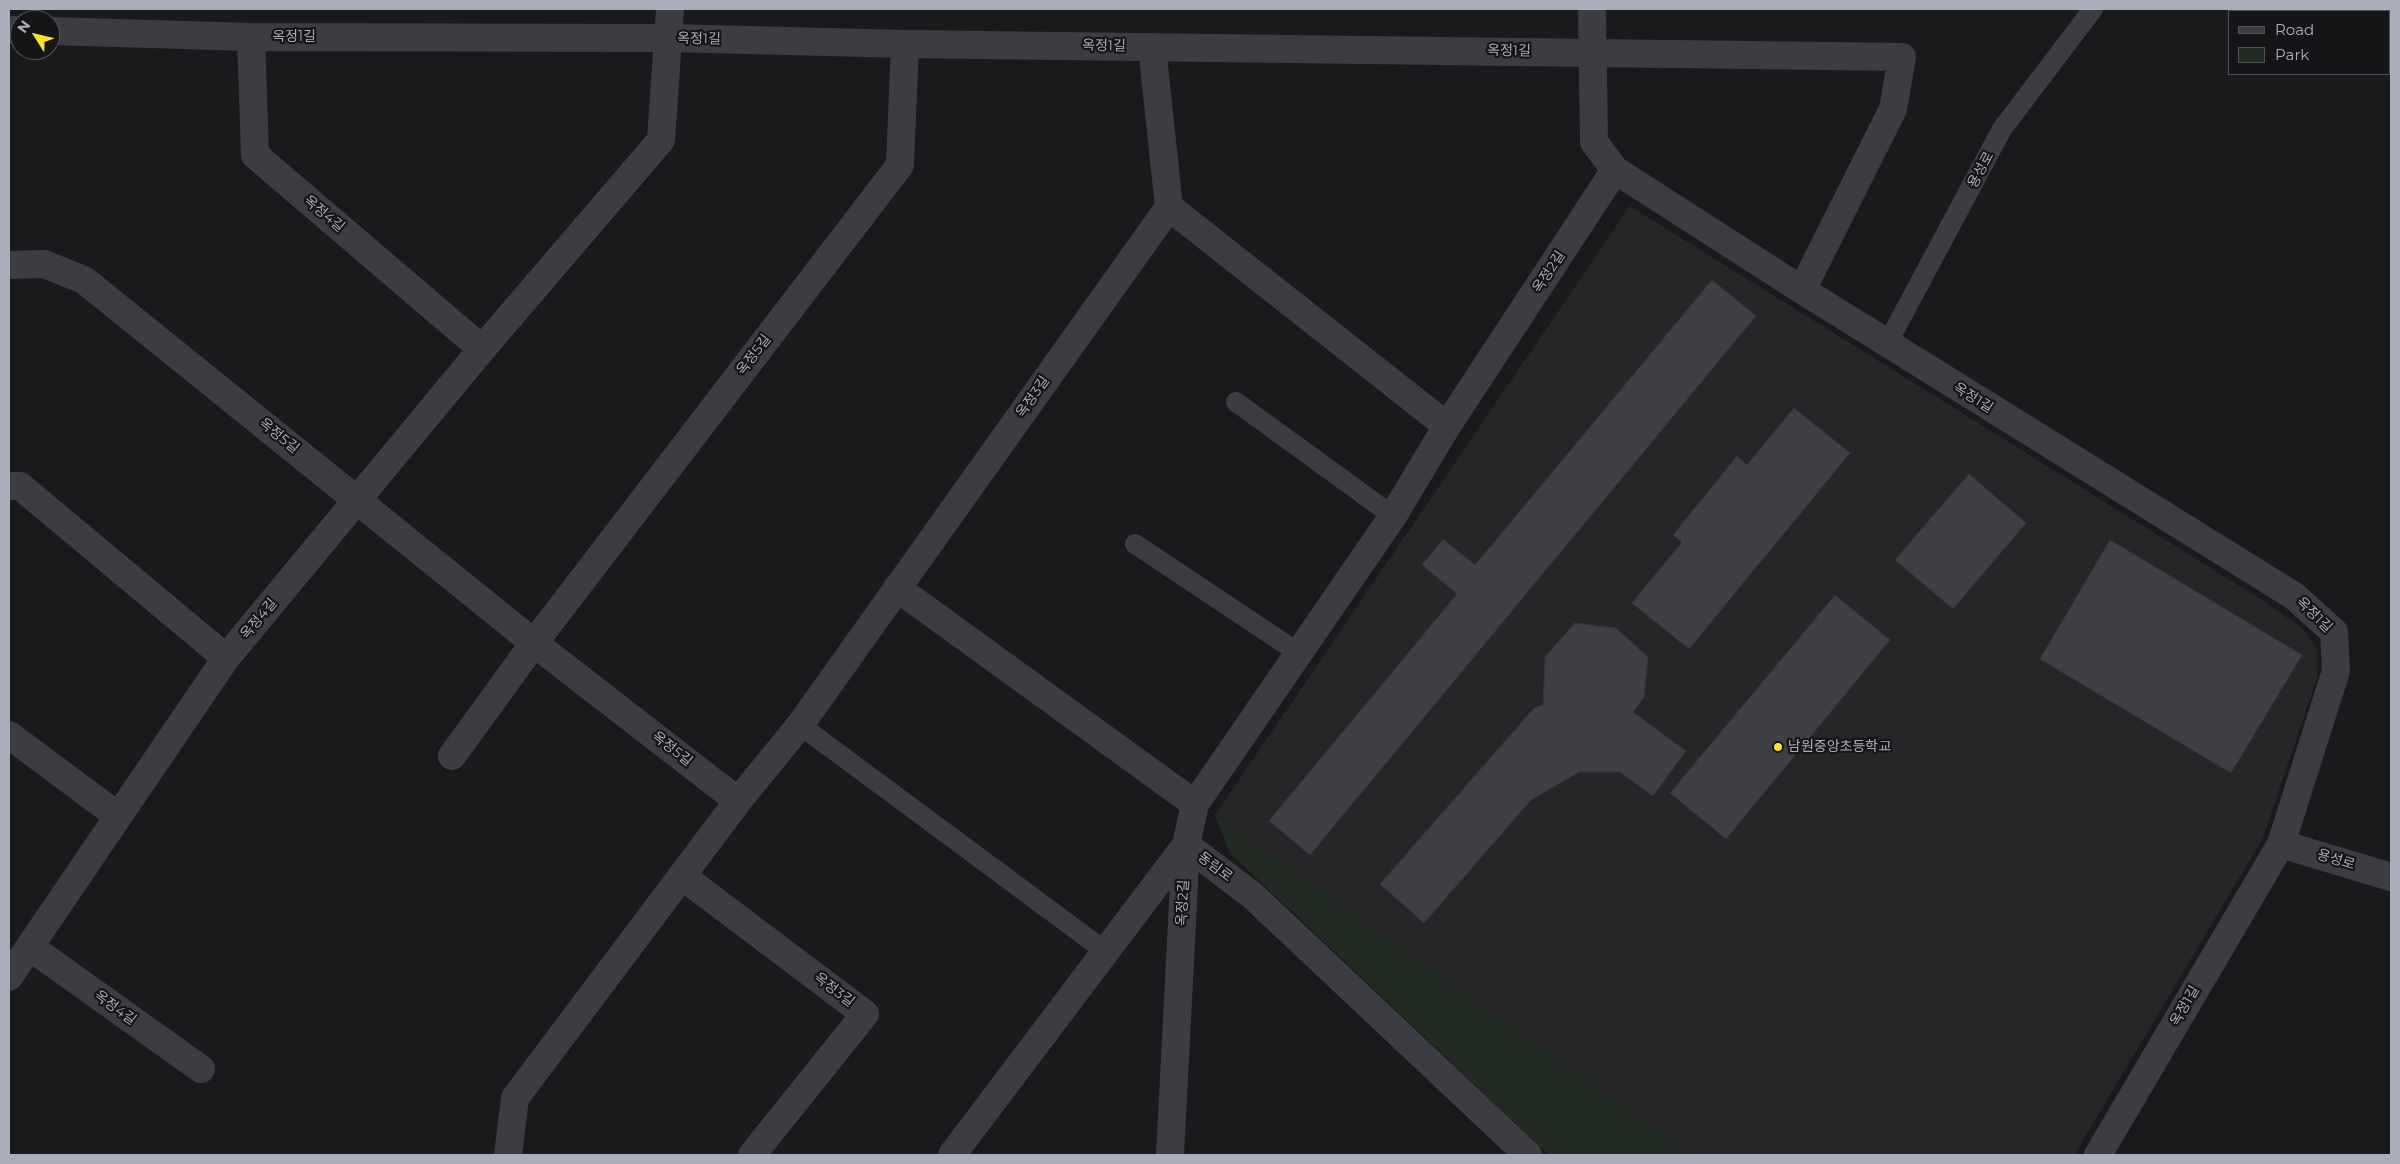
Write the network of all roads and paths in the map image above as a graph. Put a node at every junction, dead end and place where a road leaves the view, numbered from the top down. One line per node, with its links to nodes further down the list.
1 (670, 9): 6 (street, 옥정4길)
2 (1592, 9): 9 (street)
3 (2094, 9): 14 (lane, 용성로)
4 (60, 31): 5 (street, 옥정1길)
5 (251, 37): 6 (street, 옥정1길); 15 (street, 옥정4길)
6 (670, 38): 7 (street, 옥정1길); 15 (street, 옥정4길)
7 (905, 44): 8 (street, 옥정1길); 23 (street, 옥정5길)
8 (1152, 47): 9 (street, 옥정1길); 11 (street)
9 (1592, 52): 10 (street); 13 (street, 옥정1길)
10 (1615, 170): 13 (street, 옥정1길); 17 (street, 옥정2길)
11 (1169, 207): 17 (street); 22 (street, 옥정3길)
12 (9, 265): 19 (street, 옥정5길)
13 (1802, 290): 14 (street, 옥정1길)
14 (1887, 344): 32 (street, 옥정1길)
15 (482, 349): 19 (street, 옥정4길)
16 (1236, 402): 20 (lane)
17 (1447, 426): 20 (street, 옥정2길)
18 (9, 486): 25 (street)
19 (357, 500): 23 (street, 옥정5길); 25 (street, 옥정4길)
20 (1393, 516): 24 (street, 옥정2길)
21 (1135, 544): 24 (lane)
22 (897, 588): 26 (street, 옥정3길); 30 (street)
23 (534, 642): 28 (street, 옥정5길); 29 (street, 옥정5길)
24 (1300, 654): 30 (street, 옥정2길)
25 (226, 658): 31 (street, 옥정4길)
26 (800, 725): 29 (street, 옥정3길); 37 (lane)
27 (9, 735): 31 (street)
28 (452, 756)
29 (738, 800): 34 (street, 옥정3길)
30 (1195, 804): 33 (street, 옥정2길)
31 (118, 816): 36 (street, 옥정4길)
32 (2281, 844): 35 (street, 용성로); 45 (street, 옥정1길)
33 (1186, 845): 37 (street, 동림로); 43 (street, 옥정2길); 44 (street, 동림로)
34 (682, 876): 40 (street, 옥정3길); 41 (street, 옥정3길)
35 (2391, 877)
36 (30, 947): 38 (street, 옥정4길); 39 (street, 옥정4길)
37 (1105, 951): 42 (street, 동림로)
38 (9, 977)
39 (200, 1069)
40 (508, 1155)
41 (752, 1155)
42 (952, 1155)
43 (1170, 1155)
44 (1528, 1155)
45 (2098, 1155)

